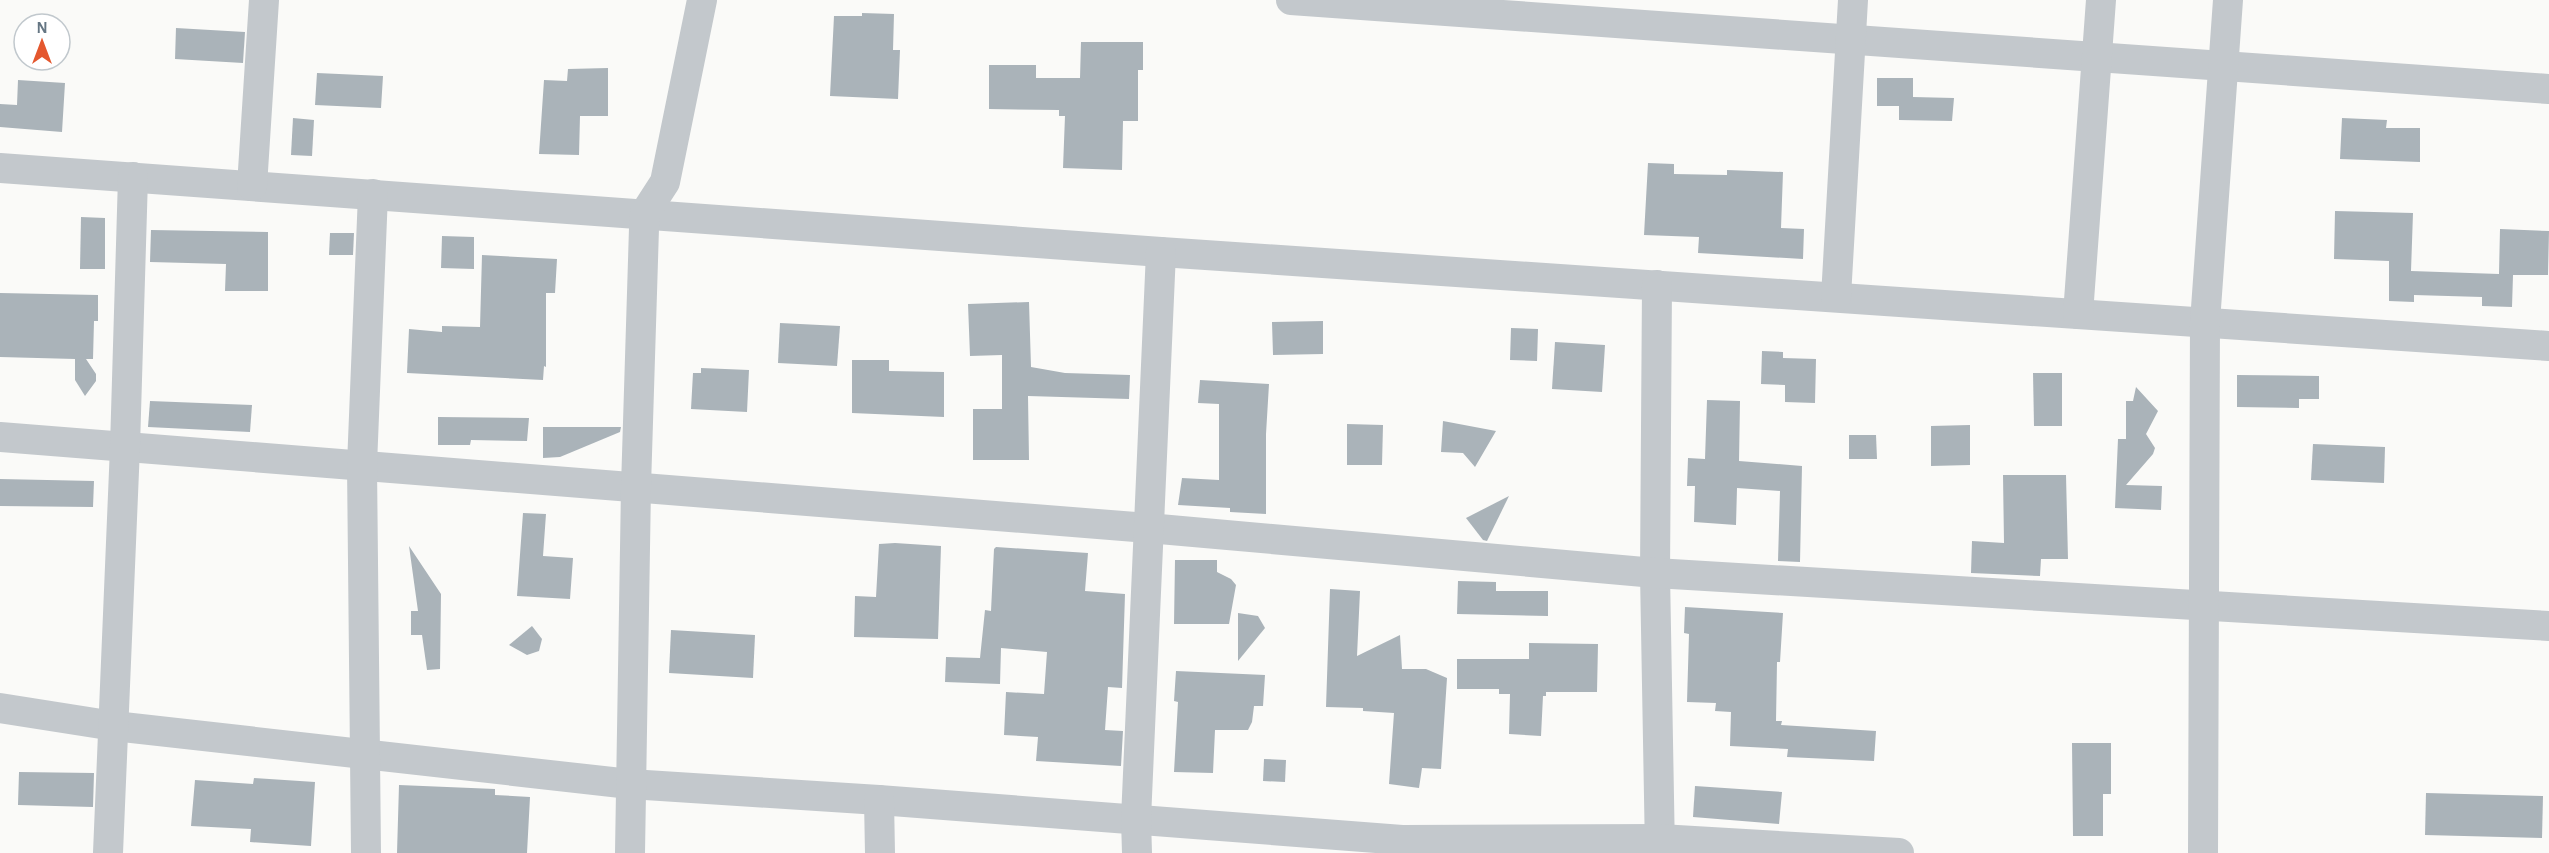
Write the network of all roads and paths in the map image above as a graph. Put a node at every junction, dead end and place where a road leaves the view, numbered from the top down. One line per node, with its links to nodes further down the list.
1 (264, 0): 13 (street)
2 (702, 0): 15 (street)
3 (1291, 0): 7 (street)
4 (1852, 0): 7 (street)
5 (2101, 0): 8 (street)
6 (2228, 0): 9 (street)
7 (1850, 40): 8 (street); 18 (street)
8 (2097, 57): 9 (street); 19 (street)
9 (2223, 66): 10 (street); 20 (street)
10 (2549, 88)
11 (0, 168): 12 (street)
12 (133, 177): 13 (street); 23 (street)
13 (252, 186): 14 (street)
14 (373, 194): 15 (street); 24 (street)
15 (645, 213): 16 (street); 25 (street)
16 (1161, 252): 17 (street); 26 (street)
17 (1657, 285): 18 (street); 27 (street)
18 (1836, 297): 19 (street)
19 (2078, 314): 20 (street)
20 (2205, 322): 21 (street); 28 (street)
21 (2549, 346)
22 (0, 437): 23 (street)
23 (125, 447): 24 (street); 31 (street)
24 (362, 465): 25 (street); 32 (street)
25 (636, 487): 26 (street); 33 (street)
26 (1148, 528): 27 (street); 35 (street)
27 (1655, 573): 28 (street); 36 (street)
28 (2204, 606): 29 (street); 44 (street)
29 (2549, 626)
30 (0, 708): 31 (street)
31 (114, 726): 32 (street); 38 (street)
32 (365, 756): 33 (street); 39 (street)
33 (630, 784): 34 (street); 40 (street)
34 (879, 800): 35 (street); 41 (street)
35 (1136, 819): 37 (street); 42 (street)
36 (1660, 846): 37 (street); 43 (street)
37 (1402, 847)
38 (108, 853)
39 (366, 853)
40 (630, 853)
41 (880, 853)
42 (1137, 853)
43 (1899, 853)
44 (2203, 853)

